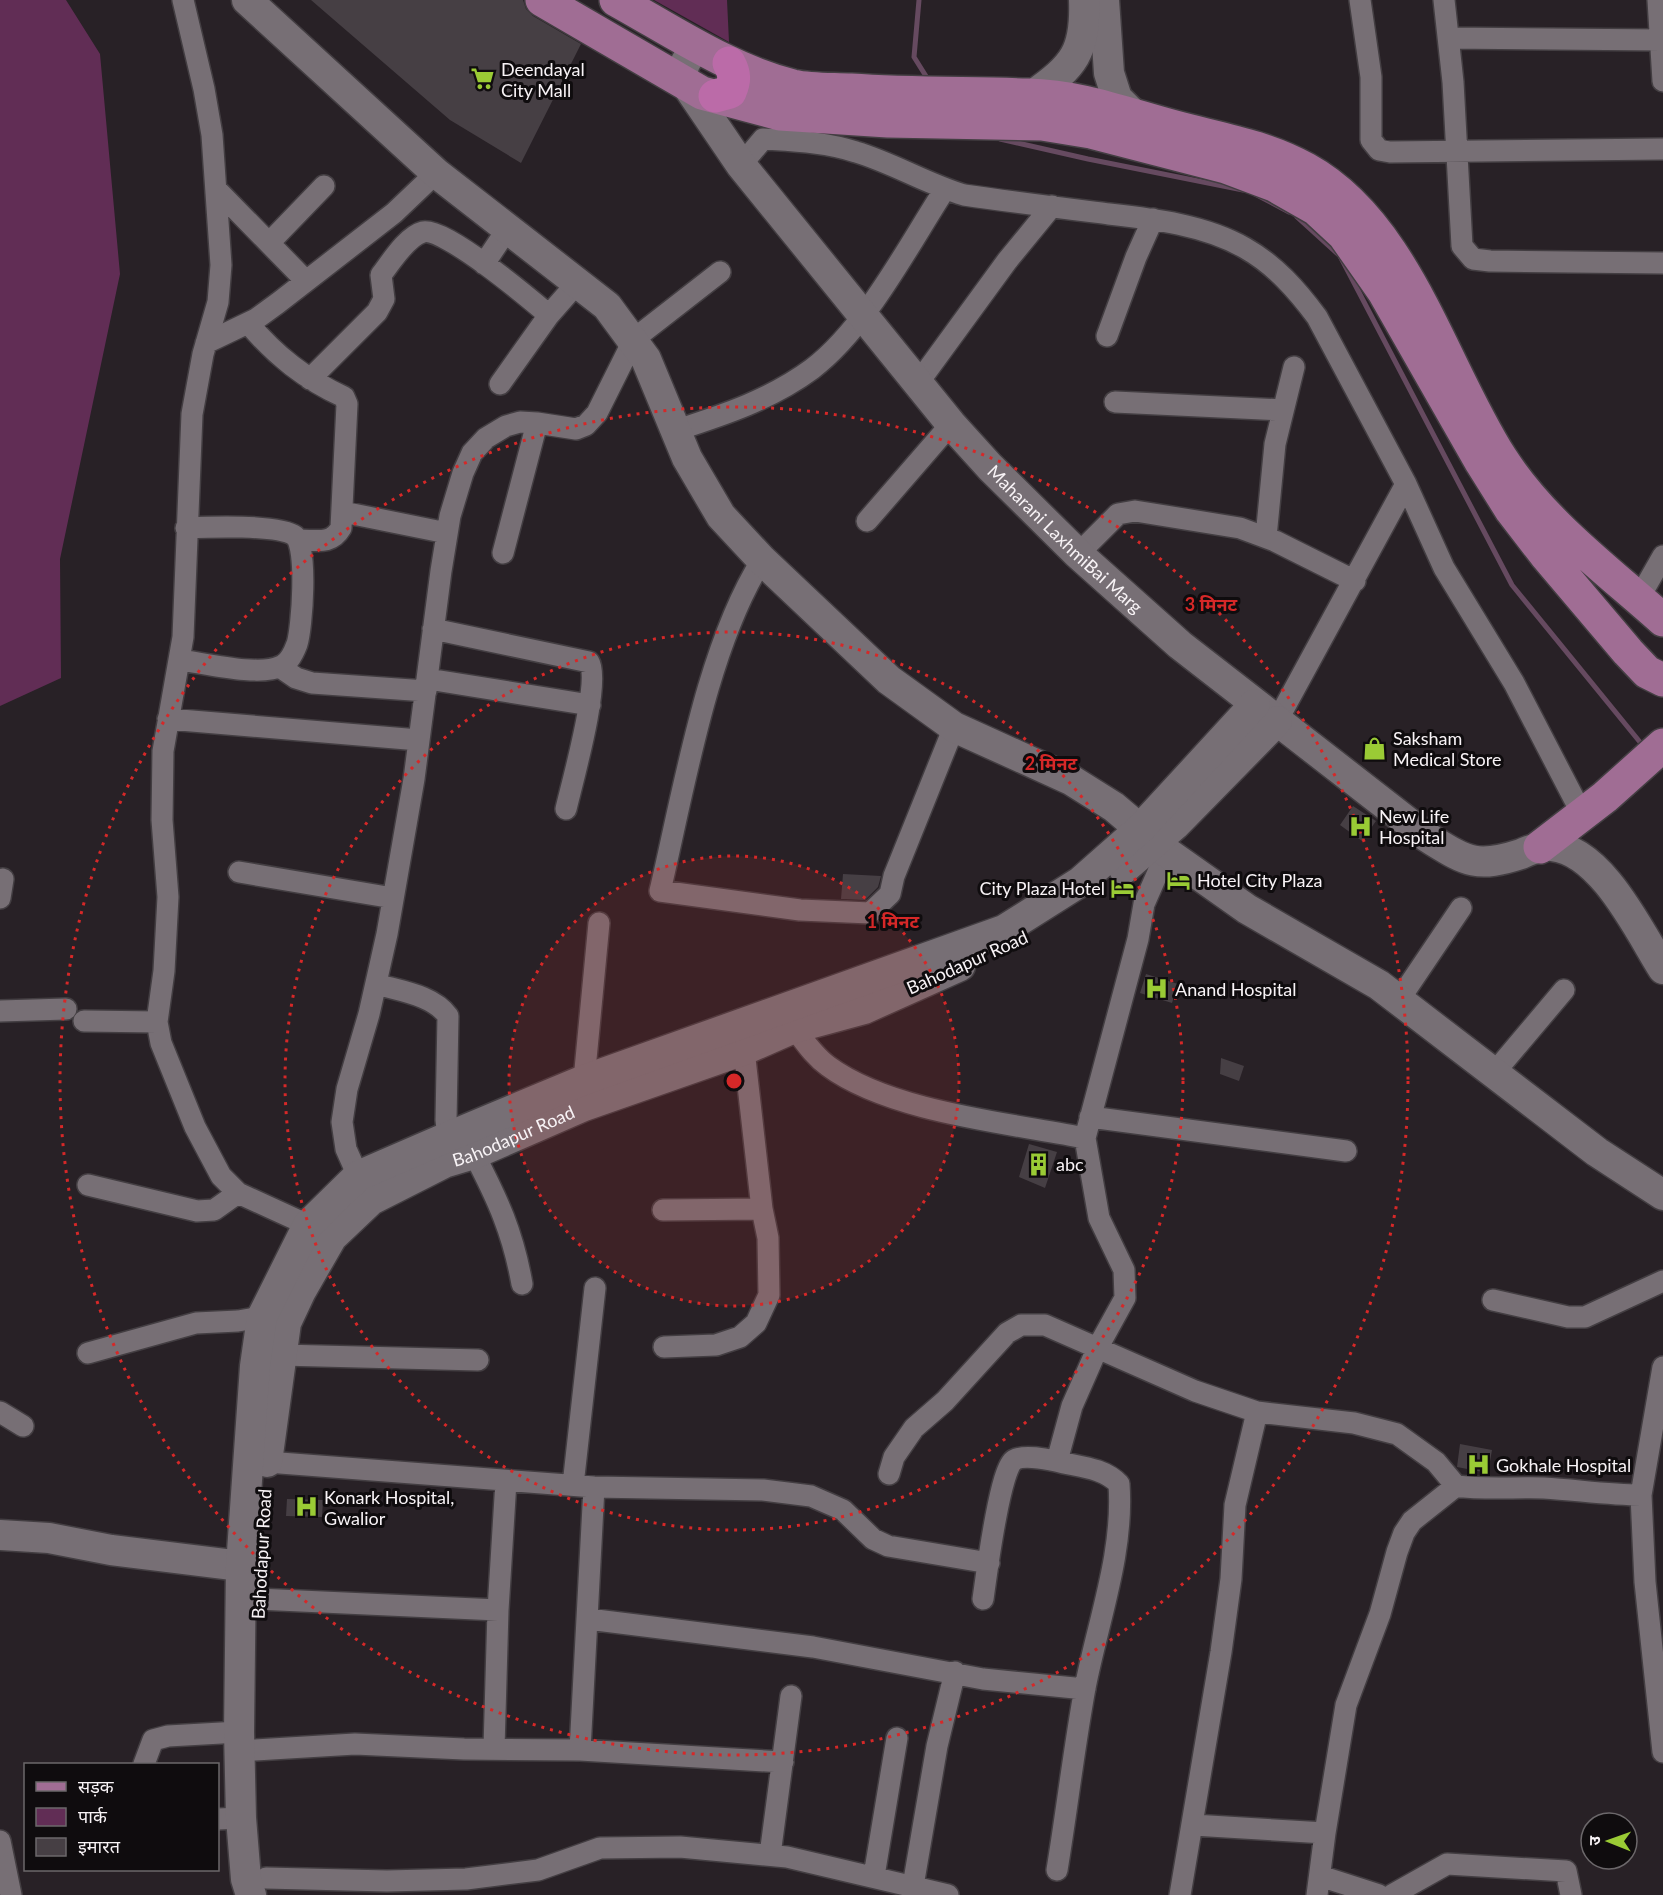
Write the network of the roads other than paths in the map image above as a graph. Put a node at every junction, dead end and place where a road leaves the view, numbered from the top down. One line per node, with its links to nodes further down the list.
1 (183, 0): 24 (street)
2 (247, 0): 22 (main road)
3 (542, 0): 14 (main road, Maharani LaxhmiBai Marg)
4 (616, 0): 12 (main road)
5 (1084, 0): 17 (main road)
6 (1104, 0): 18 (main road)
7 (1360, 0): 20 (street)
8 (1444, 0): 10 (street)
9 (1658, 0): 11 (street)
10 (1449, 38): 11 (street); 20 (street)
11 (1661, 40): 13 (street)
12 (717, 56): 14 (main road); 15 (highway); 16 (main road)
13 (1663, 81)
14 (686, 84): 15 (main road, Maharani LaxhmiBai Marg); 21 (main road, Maharani LaxhmiBai Marg)
15 (716, 96): 16 (main road, Maharani LaxhmiBai Marg)
16 (887, 106): 17 (main road)
17 (1037, 110): 18 (main road)
18 (1112, 111): 62 (main road); 64 (main road)
19 (1663, 149): 20 (street)
20 (1457, 151): 30 (street)
21 (741, 165): 25 (street); 36 (main road, Maharani LaxhmiBai Marg)
22 (436, 173): 28 (main road); 33 (street)
23 (324, 186): 29 (street)
24 (216, 189): 29 (street); 40 (street)
25 (945, 189): 26 (street); 36 (street)
26 (1052, 206): 27 (street); 43 (street)
27 (1153, 219): 38 (street); 50 (street)
28 (508, 228): 31 (street); 34 (main road)
29 (268, 243): 33 (street)
30 (1663, 263)
31 (484, 264): 35 (street); 42 (street)
32 (720, 272): 39 (street)
33 (306, 280): 37 (street)
34 (578, 282): 35 (street); 39 (main road)
35 (549, 315): 44 (street)
36 (863, 316): 43 (main road, Maharani LaxhmiBai Marg); 49 (street)
37 (248, 323): 40 (street); 42 (street)
38 (1107, 336)
39 (634, 339): 47 (street); 49 (main road)
40 (206, 343): 53 (street)
41 (1294, 367): 46 (street)
42 (310, 379): 51 (street)
43 (918, 383): 48 (main road, Maharani LaxhmiBai Marg)
44 (500, 384)
45 (1115, 402): 46 (street)
46 (1282, 410): 55 (street)
47 (537, 423): 54 (street); 57 (street)
48 (951, 424): 52 (street); 58 (main road, Maharani LaxhmiBai Marg)
49 (674, 431): 60 (main road)
50 (1406, 484): 61 (street); 76 (street)
51 (343, 512): 54 (street); 56 (street)
52 (867, 521)
53 (186, 528): 56 (street); 65 (street)
54 (447, 533): 63 (street)
55 (1266, 537): 58 (street); 61 (street)
56 (299, 540): 66 (street)
57 (504, 553)
58 (1078, 554): 70 (main road, Maharani LaxhmiBai Marg)
59 (1663, 556): 62 (street)
60 (762, 560): 72 (main road); 72 (street)
61 (1355, 581): 70 (street)
62 (1656, 613): 64 (main road)
63 (434, 629): 68 (street); 69 (street)
64 (1628, 652): 67 (main road)
65 (180, 660): 66 (street); 71 (street)
66 (280, 667): 68 (street)
67 (1663, 680)
68 (427, 685): 69 (street); 73 (street)
69 (590, 705): 75 (street)
70 (1266, 712): 77 (main road); 78 (main road, Maharani LaxhmiBai Marg)
71 (168, 719): 73 (street); 90 (street)
72 (954, 727): 77 (main road)
73 (419, 740): 80 (street)
74 (1655, 752): 76 (main road)
75 (566, 809)
76 (1582, 814): 78 (main road)
77 (1154, 842): 86 (main road); 91 (main road, Bahodapur Road); 94 (main road); 95 (street)
78 (1540, 847): 83 (main road, Maharani LaxhmiBai Marg)
79 (240, 872): 80 (street)
80 (393, 898): 84 (street)
81 (1461, 908): 86 (street)
82 (599, 923): 94 (street)
83 (1663, 969)
84 (376, 984): 96 (street); 100 (street)
85 (1564, 990): 93 (street)
86 (1400, 1000): 93 (main road)
87 (66, 1009): 88 (street)
88 (0, 1011)
89 (84, 1021): 90 (street)
90 (157, 1022): 102 (street)
91 (794, 1028): 92 (main road, Bahodapur Road); 97 (street)
92 (744, 1050): 99 (main road, Bahodapur Road); 104 (street)
93 (1494, 1073): 103 (main road)
94 (584, 1080): 96 (main road)
95 (1090, 1117): 97 (street); 98 (street)
96 (448, 1137): 100 (main road)
97 (1085, 1138): 113 (street)
98 (1346, 1150)
99 (474, 1154): 108 (street); 115 (main road, Bahodapur Road)
100 (358, 1176): 106 (main road)
101 (88, 1185): 102 (street)
102 (238, 1193): 106 (street)
103 (1663, 1196)
104 (762, 1209): 105 (street); 112 (street)
105 (663, 1210)
106 (308, 1225): 111 (main road)
107 (1663, 1281): 110 (street)
108 (522, 1284)
109 (595, 1288): 125 (street)
110 (1493, 1300)
111 (262, 1317): 114 (street); 131 (main road)
112 (664, 1347)
113 (1098, 1347): 119 (street); 121 (street); 123 (street)
114 (88, 1353)
115 (280, 1355): 116 (street); 122 (main road, Bahodapur Road)
116 (478, 1360)
117 (1663, 1367): 128 (street)
118 (0, 1412): 120 (street)
119 (1257, 1412): 126 (street); 147 (street)
120 (23, 1426)
121 (1057, 1461): 130 (street); 137 (street)
122 (267, 1462): 124 (street); 132 (main road, Bahodapur Road)
123 (889, 1474)
124 (506, 1481): 125 (street); 134 (street)
125 (573, 1485): 127 (street)
126 (1456, 1486): 128 (street); 148 (street)
127 (594, 1487): 130 (street); 135 (street)
128 (1641, 1496): 143 (street)
129 (0, 1535): 131 (main road)
130 (989, 1563): 133 (street)
131 (241, 1566): 140 (main road)
132 (257, 1599): 134 (street); 140 (main road, Bahodapur Road)
133 (983, 1599)
134 (498, 1610): 141 (street)
135 (588, 1619): 136 (street); 142 (street)
136 (954, 1672): 137 (street); 154 (street)
137 (1085, 1689): 151 (street)
138 (791, 1696): 144 (street)
139 (897, 1738): 152 (street)
140 (247, 1741): 141 (street); 145 (street); 146 (main road); 155 (main road, Bahodapur Road)
141 (494, 1748): 142 (street)
142 (580, 1750): 144 (street)
143 (1663, 1752)
144 (783, 1762): 150 (street)
145 (144, 1763)
146 (229, 1819): 155 (main road)
147 (1192, 1824): 148 (street); 158 (street)
148 (1325, 1833): 153 (street)
149 (0, 1841): 156 (street)
150 (770, 1855): 152 (street); 155 (street)
151 (1057, 1870)
152 (874, 1876): 154 (street)
153 (1319, 1885): 159 (street)
154 (913, 1886): 157 (street)
155 (263, 1889)
156 (11, 1895)
157 (948, 1895)
158 (1180, 1895)
159 (1379, 1895)
160 (1392, 1895): 161 (street)
161 (1571, 1895)

